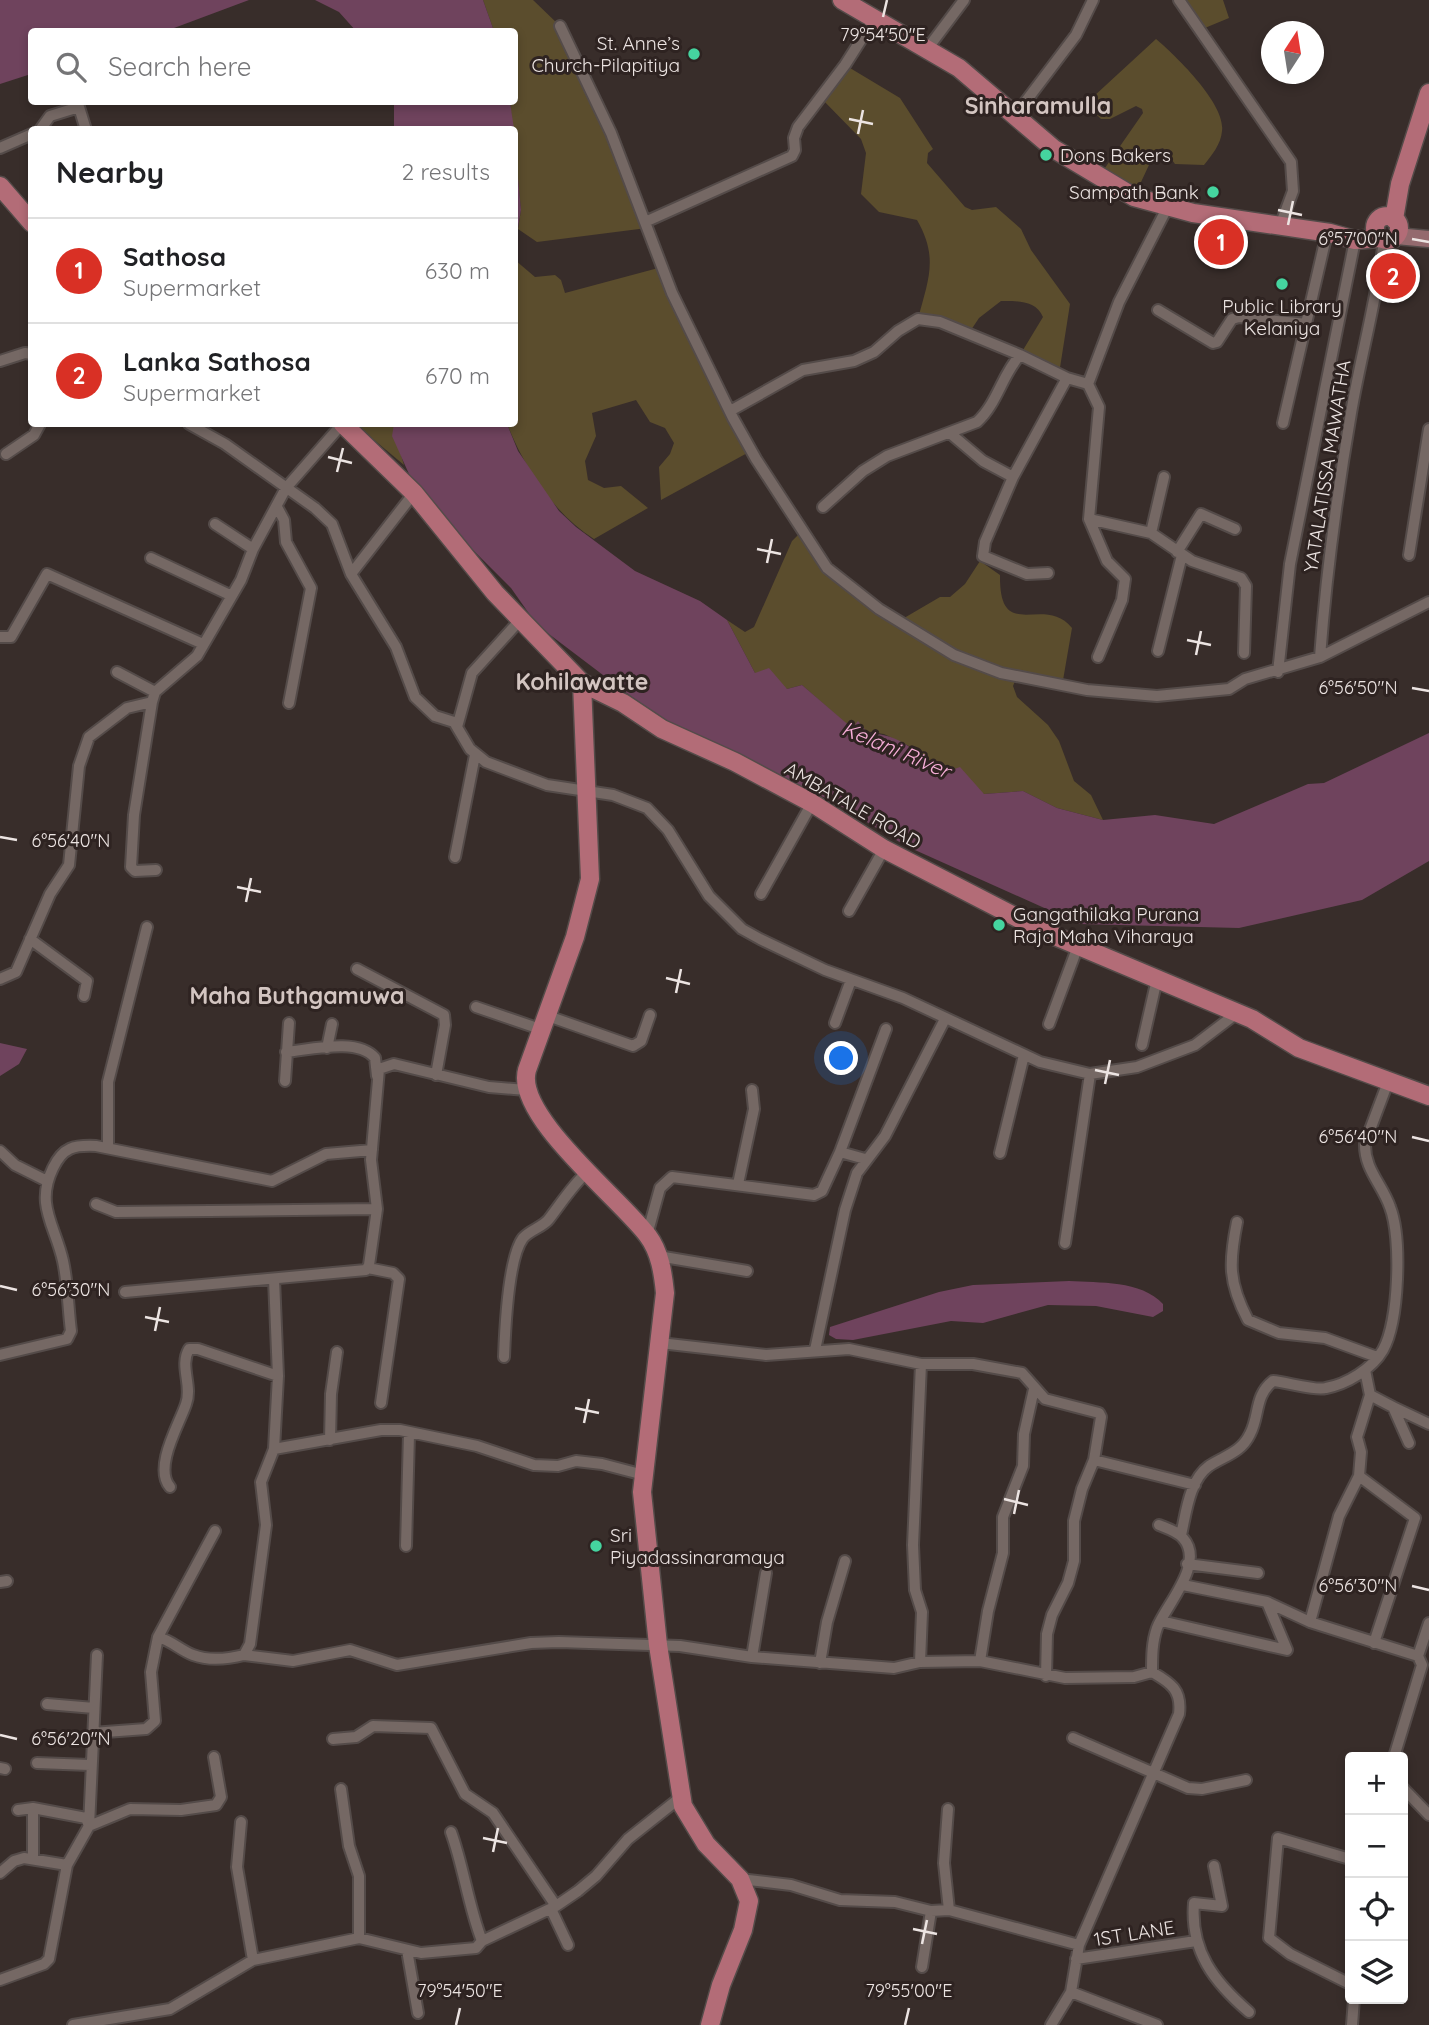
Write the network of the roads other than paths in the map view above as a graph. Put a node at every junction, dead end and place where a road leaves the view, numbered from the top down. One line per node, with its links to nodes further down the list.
1 (842, 0): 5 (main road)
2 (964, 0): 7 (street)
3 (1093, 0): 9 (street)
4 (1180, 0): 18 (street)
5 (873, 20): 7 (main road); 17 (street)
6 (560, 26): 17 (street)
7 (928, 48): 9 (main road)
8 (1429, 93): 19 (main road)
9 (1014, 117): 15 (main road)
10 (43, 126): 11 (street)
11 (85, 126)
12 (28, 136): 13 (street)
13 (0, 148)
14 (0, 186): 16 (main road)
15 (1167, 208): 18 (main road); 29 (street)
16 (28, 218)
17 (645, 222): 30 (street)
18 (1280, 226): 20 (main road)
19 (1387, 228): 20 (main road); 21 (street); 22 (main road); 63 (street, YATALATISSA MAWATHA)
20 (1329, 233): 22 (main road); 24 (street)
21 (1429, 237)
22 (1355, 240): 65 (street)
23 (1158, 310): 24 (street)
24 (1307, 324): 31 (street)
25 (28, 353): 27 (street)
26 (1020, 355): 28 (street); 30 (street); 37 (street)
27 (0, 361)
28 (1067, 378): 29 (street); 39 (street)
29 (1088, 384): 45 (street)
30 (730, 411): 65 (street)
31 (1283, 424)
32 (38, 427): 38 (street)
33 (194, 427): 41 (street)
34 (340, 427): 41 (street)
35 (346, 427): 42 (main road, AMBATALE ROAD)
36 (1429, 429): 51 (street)
37 (951, 434): 39 (street); 44 (street)
38 (6, 454)
39 (1013, 477): 53 (street)
40 (1164, 477): 48 (street)
41 (286, 488): 43 (street); 54 (street)
42 (414, 493): 54 (street); 57 (main road, AMBATALE ROAD)
43 (277, 507): 49 (street); 68 (street)
44 (823, 507)
45 (1089, 519): 48 (street); 62 (street)
46 (215, 524): 49 (street)
47 (1235, 529): 50 (street)
48 (1151, 533): 50 (street)
49 (253, 549): 55 (street)
50 (1180, 554): 60 (street); 61 (street)
51 (1409, 555)
52 (152, 558): 55 (street)
53 (1048, 573)
54 (351, 574): 69 (street)
55 (230, 595): 59 (street)
56 (1429, 601): 63 (street)
57 (521, 619): 66 (main road, AMBATALE ROAD); 69 (street)
58 (0, 637): 59 (street)
59 (203, 644): 67 (street)
60 (1158, 651)
61 (1244, 653)
62 (1098, 657)
63 (1320, 657): 65 (street)
64 (117, 672): 67 (street)
65 (1278, 672)
66 (583, 683): 71 (main road); 72 (main road, AMBATALE ROAD)
67 (154, 697): 75 (street); 79 (street)
68 (289, 703)
69 (457, 727): 70 (street)
70 (475, 755): 71 (street); 74 (street)
71 (586, 792): 84 (street); 91 (main road)
72 (812, 803): 73 (main road, AMBATALE ROAD); 76 (street)
73 (884, 849): 77 (street); 80 (main road, AMBATALE ROAD)
74 (455, 857)
75 (156, 870)
76 (761, 894)
77 (849, 911)
78 (147, 927): 108 (street)
79 (30, 939): 82 (street); 85 (street)
80 (1078, 946): 83 (main road, AMBATALE ROAD); 94 (street)
81 (357, 970): 101 (street)
82 (0, 979)
83 (1157, 979): 87 (main road, AMBATALE ROAD); 96 (street)
84 (851, 980): 89 (street); 92 (street)
85 (84, 996)
86 (476, 1007): 91 (street)
87 (1237, 1013): 100 (street); 104 (main road, AMBATALE ROAD)
88 (650, 1015): 91 (street)
89 (945, 1019): 99 (street); 113 (street)
90 (289, 1023): 98 (street)
91 (546, 1023): 105 (main road)
92 (835, 1023)
93 (332, 1024): 97 (street)
94 (1049, 1024)
95 (886, 1029): 111 (street)
96 (1142, 1045)
97 (327, 1048): 98 (street); 102 (street)
98 (286, 1052): 103 (street)
99 (1024, 1055): 100 (street); 112 (street)
100 (1090, 1074): 121 (street)
101 (436, 1075): 102 (street); 105 (street)
102 (377, 1076): 109 (street)
103 (285, 1082)
104 (1388, 1082): 107 (main road, AMBATALE ROAD); 132 (street)
105 (526, 1090): 114 (main road)
106 (752, 1090): 116 (street)
107 (1429, 1096)
108 (108, 1148): 109 (street); 115 (street)
109 (372, 1150): 118 (street)
110 (0, 1151): 115 (street)
111 (839, 1152): 113 (street); 116 (street)
112 (1000, 1153)
113 (865, 1159): 128 (street)
114 (587, 1172): 120 (main road); 131 (street)
115 (47, 1181): 130 (street)
116 (738, 1184): 120 (street)
117 (96, 1204): 118 (street)
118 (377, 1209): 123 (street)
119 (1237, 1222): 132 (street)
120 (648, 1235): 122 (main road)
121 (1066, 1242)
122 (658, 1256): 124 (street); 127 (main road)
123 (368, 1268): 125 (street); 138 (street)
124 (747, 1271)
125 (274, 1279): 126 (street); 135 (street)
126 (125, 1292)
127 (660, 1343): 128 (street); 146 (main road)
128 (815, 1350): 133 (street)
129 (337, 1352): 142 (street)
130 (0, 1355)
131 (504, 1357)
132 (1377, 1357): 134 (street)
133 (921, 1364): 136 (street); 172 (street)
134 (1365, 1370): 137 (street); 148 (street)
135 (278, 1376): 144 (street); 149 (street)
136 (1034, 1389): 145 (street); 170 (street)
137 (1370, 1395): 139 (street); 147 (street)
138 (381, 1403)
139 (1393, 1407): 140 (street); 143 (street)
140 (1429, 1424)
141 (409, 1434): 142 (street); 146 (street); 153 (street)
142 (330, 1440): 144 (street)
143 (1409, 1443)
144 (274, 1449): 167 (street)
145 (1094, 1461): 148 (street); 174 (street)
146 (644, 1475): 165 (main road)
147 (1359, 1476): 161 (street); 164 (street)
148 (1195, 1485): 152 (street)
149 (170, 1487)
150 (1158, 1525): 152 (street)
151 (215, 1531): 163 (street)
152 (1181, 1535): 155 (street)
153 (406, 1546)
154 (845, 1561): 171 (street)
155 (1187, 1564): 157 (street); 158 (street)
156 (766, 1573): 168 (street)
157 (1258, 1573)
158 (1183, 1585): 159 (street); 160 (street)
159 (1267, 1602): 160 (street); 161 (street)
160 (1161, 1621): 173 (street)
161 (1310, 1622): 164 (street)
162 (1429, 1623): 169 (street)
163 (158, 1637): 167 (street); 177 (street)
164 (1374, 1643): 169 (street)
165 (658, 1646): 167 (street); 168 (street); 188 (main road)
166 (97, 1655): 176 (street)
167 (244, 1655)
168 (752, 1657): 171 (street)
169 (1418, 1657): 180 (street)
170 (980, 1661): 172 (street); 174 (street)
171 (820, 1662): 172 (street)
172 (920, 1662)
173 (1152, 1672): 174 (street); 184 (street)
174 (1046, 1676)
175 (47, 1704): 176 (street)
176 (94, 1708): 177 (street)
177 (92, 1733): 183 (street)
178 (1073, 1738): 184 (street)
179 (332, 1739): 202 (street)
180 (1396, 1752)
181 (214, 1757): 194 (street)
182 (37, 1763): 183 (street)
183 (90, 1765): 194 (street)
184 (1153, 1774): 185 (street); 209 (street)
185 (1245, 1780)
186 (341, 1789): 205 (street)
187 (1408, 1793): 192 (street)
188 (681, 1797): 201 (main road); 202 (street)
189 (33, 1808): 191 (street); 194 (street); 196 (street)
190 (948, 1809): 203 (street)
191 (18, 1810)
192 (1429, 1815)
193 (241, 1822): 212 (street)
194 (89, 1826): 198 (street)
195 (451, 1832): 206 (street)
196 (33, 1858): 198 (street); 200 (street)
197 (1345, 1858): 215 (street)
198 (67, 1865): 214 (street)
199 (1214, 1866): 207 (street, 1ST LANE)
200 (0, 1873)
201 (740, 1879): 204 (street); 221 (main road)
202 (554, 1908): 206 (street); 208 (street)
203 (949, 1910): 204 (street); 209 (street)
204 (931, 1911): 213 (street)
205 (359, 1938): 210 (street); 212 (street)
206 (482, 1941): 210 (street)
207 (1196, 1941): 211 (street, 1ST LANE); 218 (street, 1ST LANE)
208 (568, 1945)
209 (1079, 1945): 211 (street)
210 (407, 1950): 219 (street)
211 (1076, 1959): 216 (street)
212 (253, 1960): 220 (street)
213 (922, 1967)
214 (0, 1980)
215 (1345, 1982)
216 (1071, 1992): 222 (street); 223 (street)
217 (1354, 2004): 224 (street)
218 (1248, 2012)
219 (418, 2013)
220 (74, 2025)
221 (710, 2025)
222 (1051, 2025)
223 (1157, 2025)
224 (1352, 2025)

